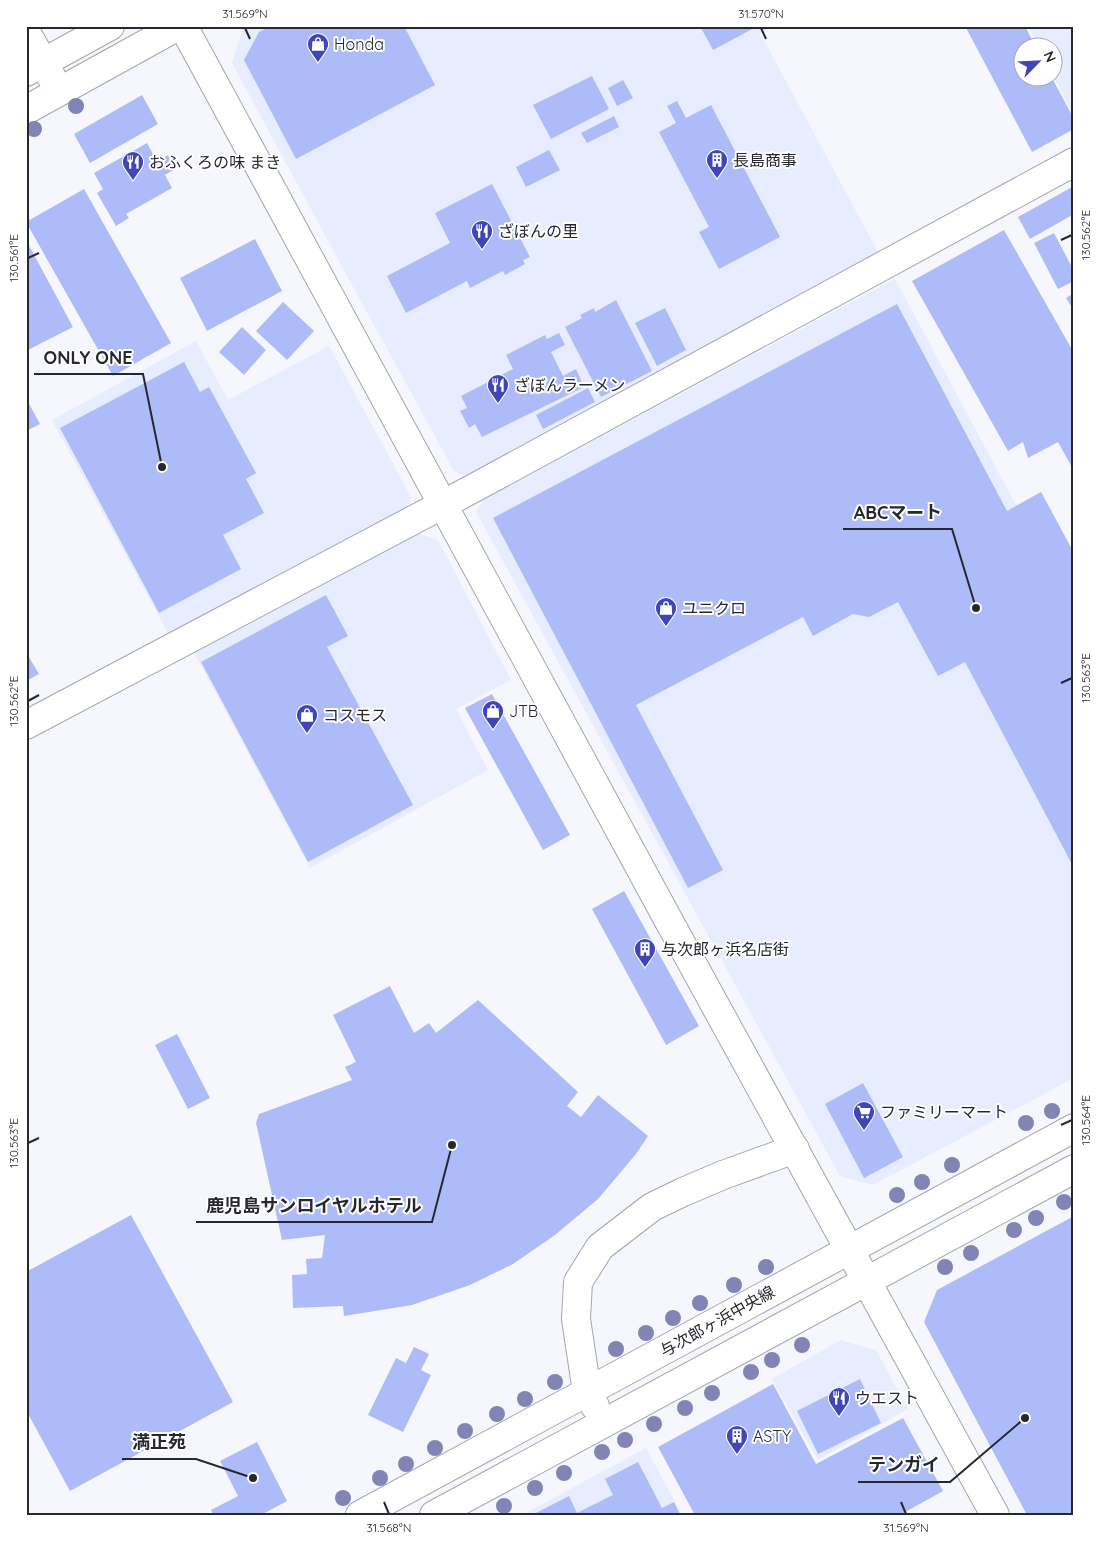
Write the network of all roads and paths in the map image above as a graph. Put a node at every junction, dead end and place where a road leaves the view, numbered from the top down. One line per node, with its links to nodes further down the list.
1 (110, 26): 5 (street)
2 (178, 26): 6 (street)
3 (183, 26): 9 (street)
4 (26, 32): 5 (street)
5 (35, 67): 6 (street)
6 (60, 91): 7 (street)
7 (26, 110)
8 (1074, 162): 9 (street)
9 (443, 505): 10 (street); 12 (street)
10 (26, 725)
11 (1074, 1128): 13 (street, 与次郎ヶ浜中央線)
12 (795, 1149): 16 (street); 18 (street)
13 (1022, 1156): 15 (street); 16 (street, 与次郎ヶ浜中央線)
14 (1074, 1169): 15 (street)
15 (1041, 1186): 17 (street)
16 (849, 1249): 17 (street); 18 (street, 与次郎ヶ浜中央線)
17 (866, 1280): 19 (street); 23 (street)
18 (587, 1392): 19 (street); 20 (street, 与次郎ヶ浜中央線)
19 (605, 1422): 22 (street)
20 (387, 1508): 21 (street, 与次郎ヶ浜中央線)
21 (360, 1515)
22 (434, 1515)
23 (995, 1515)

